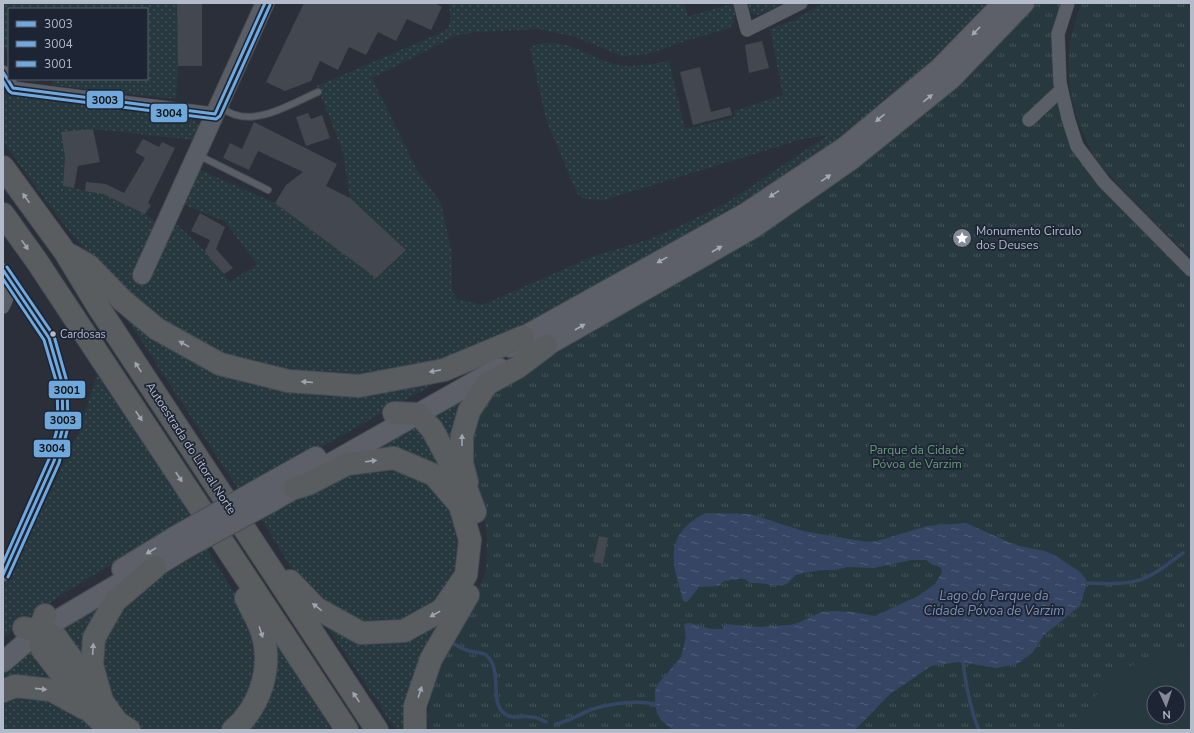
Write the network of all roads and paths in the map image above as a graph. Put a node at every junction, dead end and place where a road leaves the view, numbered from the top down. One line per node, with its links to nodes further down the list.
1 (265, 3): 10 (street)
2 (740, 3): 3 (street)
3 (801, 3)
4 (1003, 3): 22 (main road, one-way to 22)
5 (1024, 3): 23 (main road, one-way to 5)
6 (1068, 3): 8 (street)
7 (3, 72): 10 (street)
8 (1061, 90): 11 (street); 18 (street)
9 (318, 92): 10 (lane)
10 (216, 110): 12 (street)
11 (1029, 120)
12 (196, 155): 14 (lane); 19 (street)
13 (3, 167): 16 (highway, Autoestrada do Litoral Norte, one-way to 13)
14 (268, 190)
15 (3, 214): 30 (highway, one-way to 30)
16 (65, 252): 22 (highway, one-way to 16); 31 (highway, Autoestrada do Litoral Norte, one-way to 16)
17 (3, 270): 20 (street)
18 (1191, 270)
19 (142, 275)
20 (13, 284): 21 (street); 33 (street)
21 (3, 307)
22 (523, 337): 24 (main road)
23 (546, 346): 25 (main road); 27 (highway, one-way to 23)
24 (394, 413): 25 (highway); 28 (main road)
25 (418, 414): 26 (main road); 27 (highway)
26 (296, 488): 28 (main road); 31 (highway, one-way to 31)
27 (468, 493): 44 (highway, one-way to 27)
28 (268, 494): 29 (main road, bridge)
29 (181, 542): 32 (main road); 34 (main road, one-way to 34)
30 (232, 557): 41 (highway, one-way to 41); 42 (highway)
31 (267, 564): 43 (highway, Autoestrada do Litoral Norte, one-way to 31)
32 (155, 567): 34 (main road); 38 (highway, one-way to 32)
33 (3, 575)
34 (36, 625): 35 (main road); 36 (main road); 38 (highway)
35 (3, 646)
36 (3, 662)
37 (3, 690): 38 (highway, one-way to 38)
38 (97, 706): 39 (highway); 40 (highway)
39 (110, 730)
40 (129, 730)
41 (233, 730)
42 (347, 730)
43 (377, 730)
44 (415, 730)

